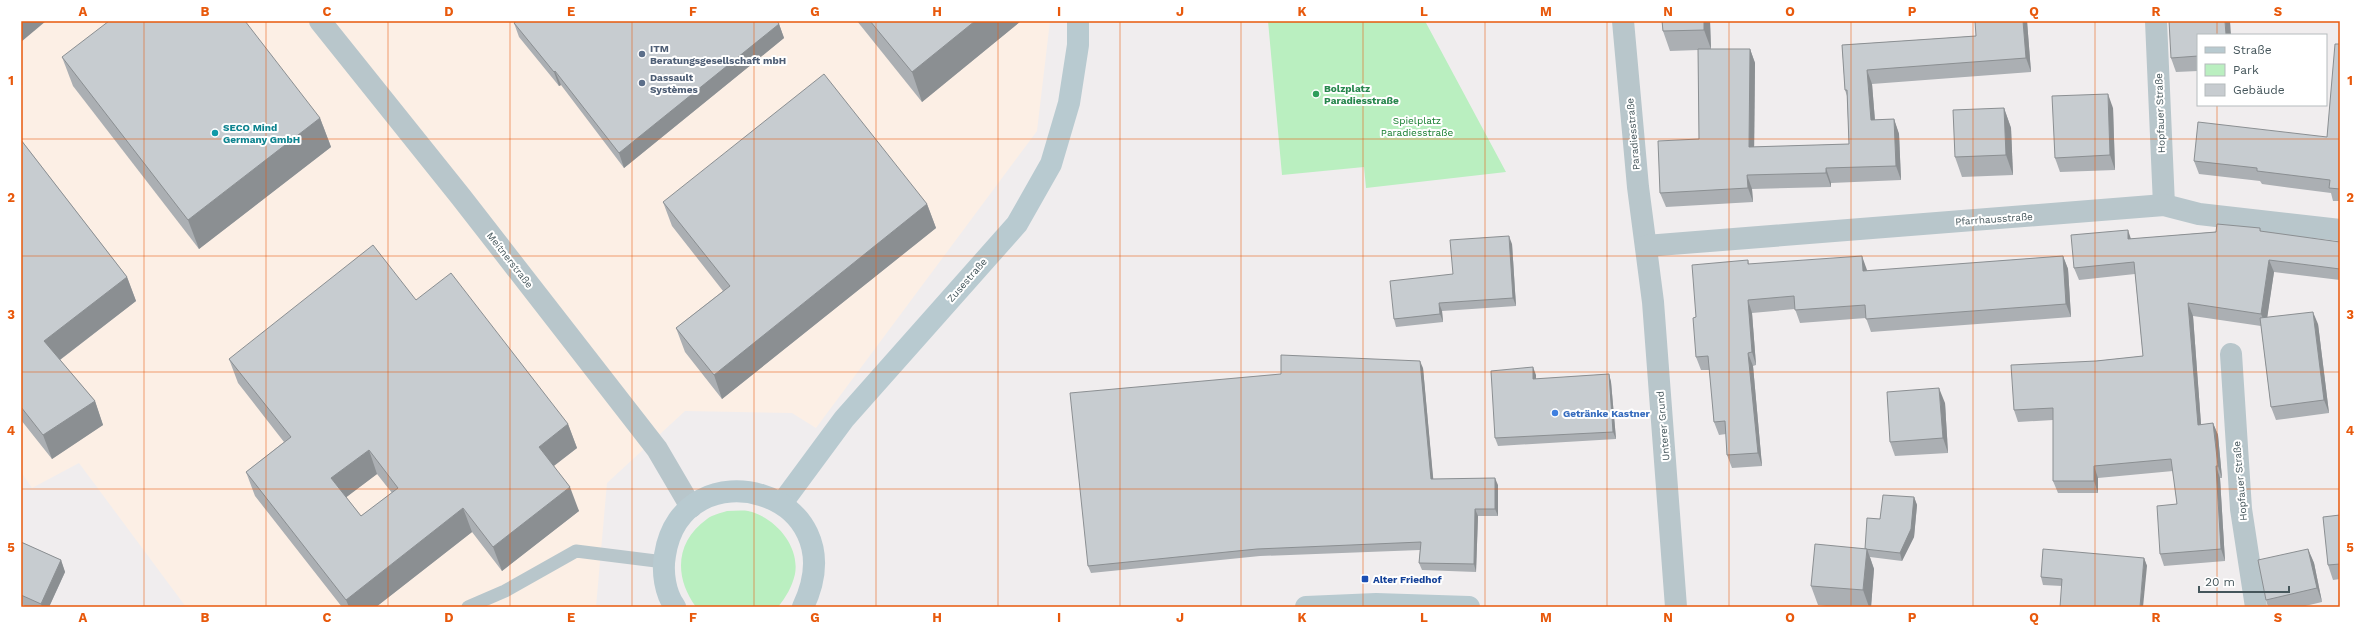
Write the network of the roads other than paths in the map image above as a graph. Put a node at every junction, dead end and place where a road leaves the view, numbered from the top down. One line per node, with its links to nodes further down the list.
1 (320, 21): 10 (street, Meitnerstraße)
2 (1078, 21): 9 (street, Zusestraße)
3 (1623, 21): 7 (street, Paradiesstraße)
4 (2156, 21): 5 (street, Hopfauer Straße)
5 (2164, 205): 6 (street, Pfarrhausstraße); 7 (street, Pfarrhausstraße)
6 (2340, 230)
7 (1646, 246): 17 (street, Unterer Grund)
8 (2231, 354): 18 (street, Hopfauer Straße)
9 (782, 503): 10 (street); 14 (street)
10 (691, 507): 11 (street)
11 (664, 562): 12 (lane); 13 (street)
12 (468, 607)
13 (675, 607)
14 (803, 607)
15 (1306, 607): 16 (street)
16 (1469, 607)
17 (1676, 607)
18 (2256, 607)

